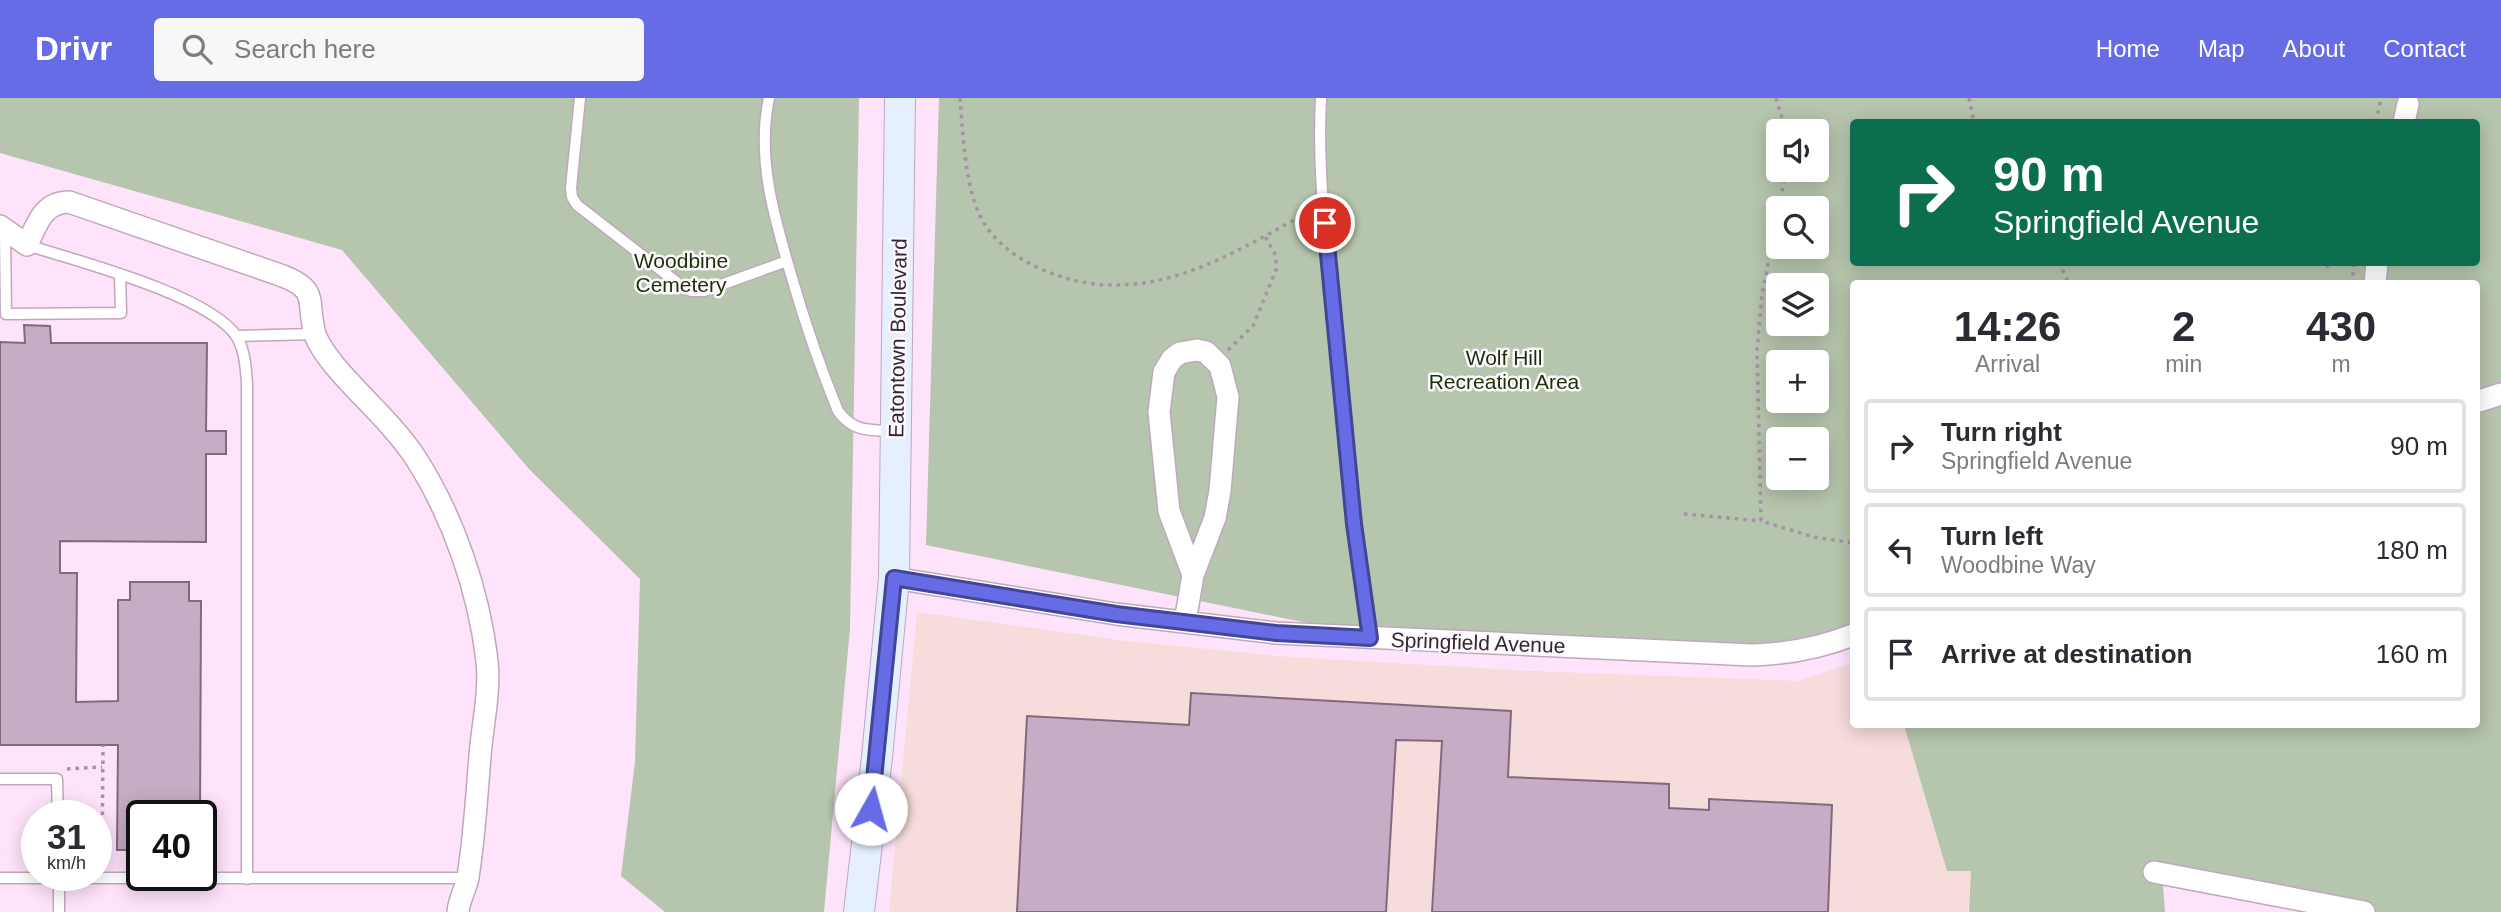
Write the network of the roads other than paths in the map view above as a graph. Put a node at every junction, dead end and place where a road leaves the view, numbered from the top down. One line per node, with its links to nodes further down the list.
1 (580, 98): 7 (lane)
2 (769, 98): 7 (lane)
3 (900, 98): 13 (street, Eatontown Boulevard)
4 (1321, 98): 18 (lane)
5 (2, 228): 6 (street); 8 (lane)
6 (27, 245): 8 (lane); 9 (street)
7 (787, 261): 13 (lane)
8 (120, 274): 10 (lane)
9 (314, 334): 10 (lane); 25 (street)
10 (236, 336): 26 (lane)
11 (2501, 394): 12 (street)
12 (2480, 401)
13 (896, 431): 15 (street, Eatontown Boulevard)
14 (1193, 575): 14 (street); 16 (street)
15 (894, 578): 16 (street, Springfield Avenue); 30 (street, Eatontown Boulevard)
16 (1185, 622): 18 (street, Springfield Avenue)
17 (1850, 636): 18 (street, Springfield Avenue)
18 (1370, 638)
19 (0, 779): 20 (lane)
20 (58, 800)
21 (2154, 872): 31 (street)
22 (0, 878): 23 (lane)
23 (21, 878)
24 (112, 878): 26 (lane)
25 (468, 878): 26 (lane); 29 (street)
26 (247, 879)
27 (59, 891): 28 (lane)
28 (59, 912)
29 (458, 912)
30 (859, 912)
31 (2364, 912)

